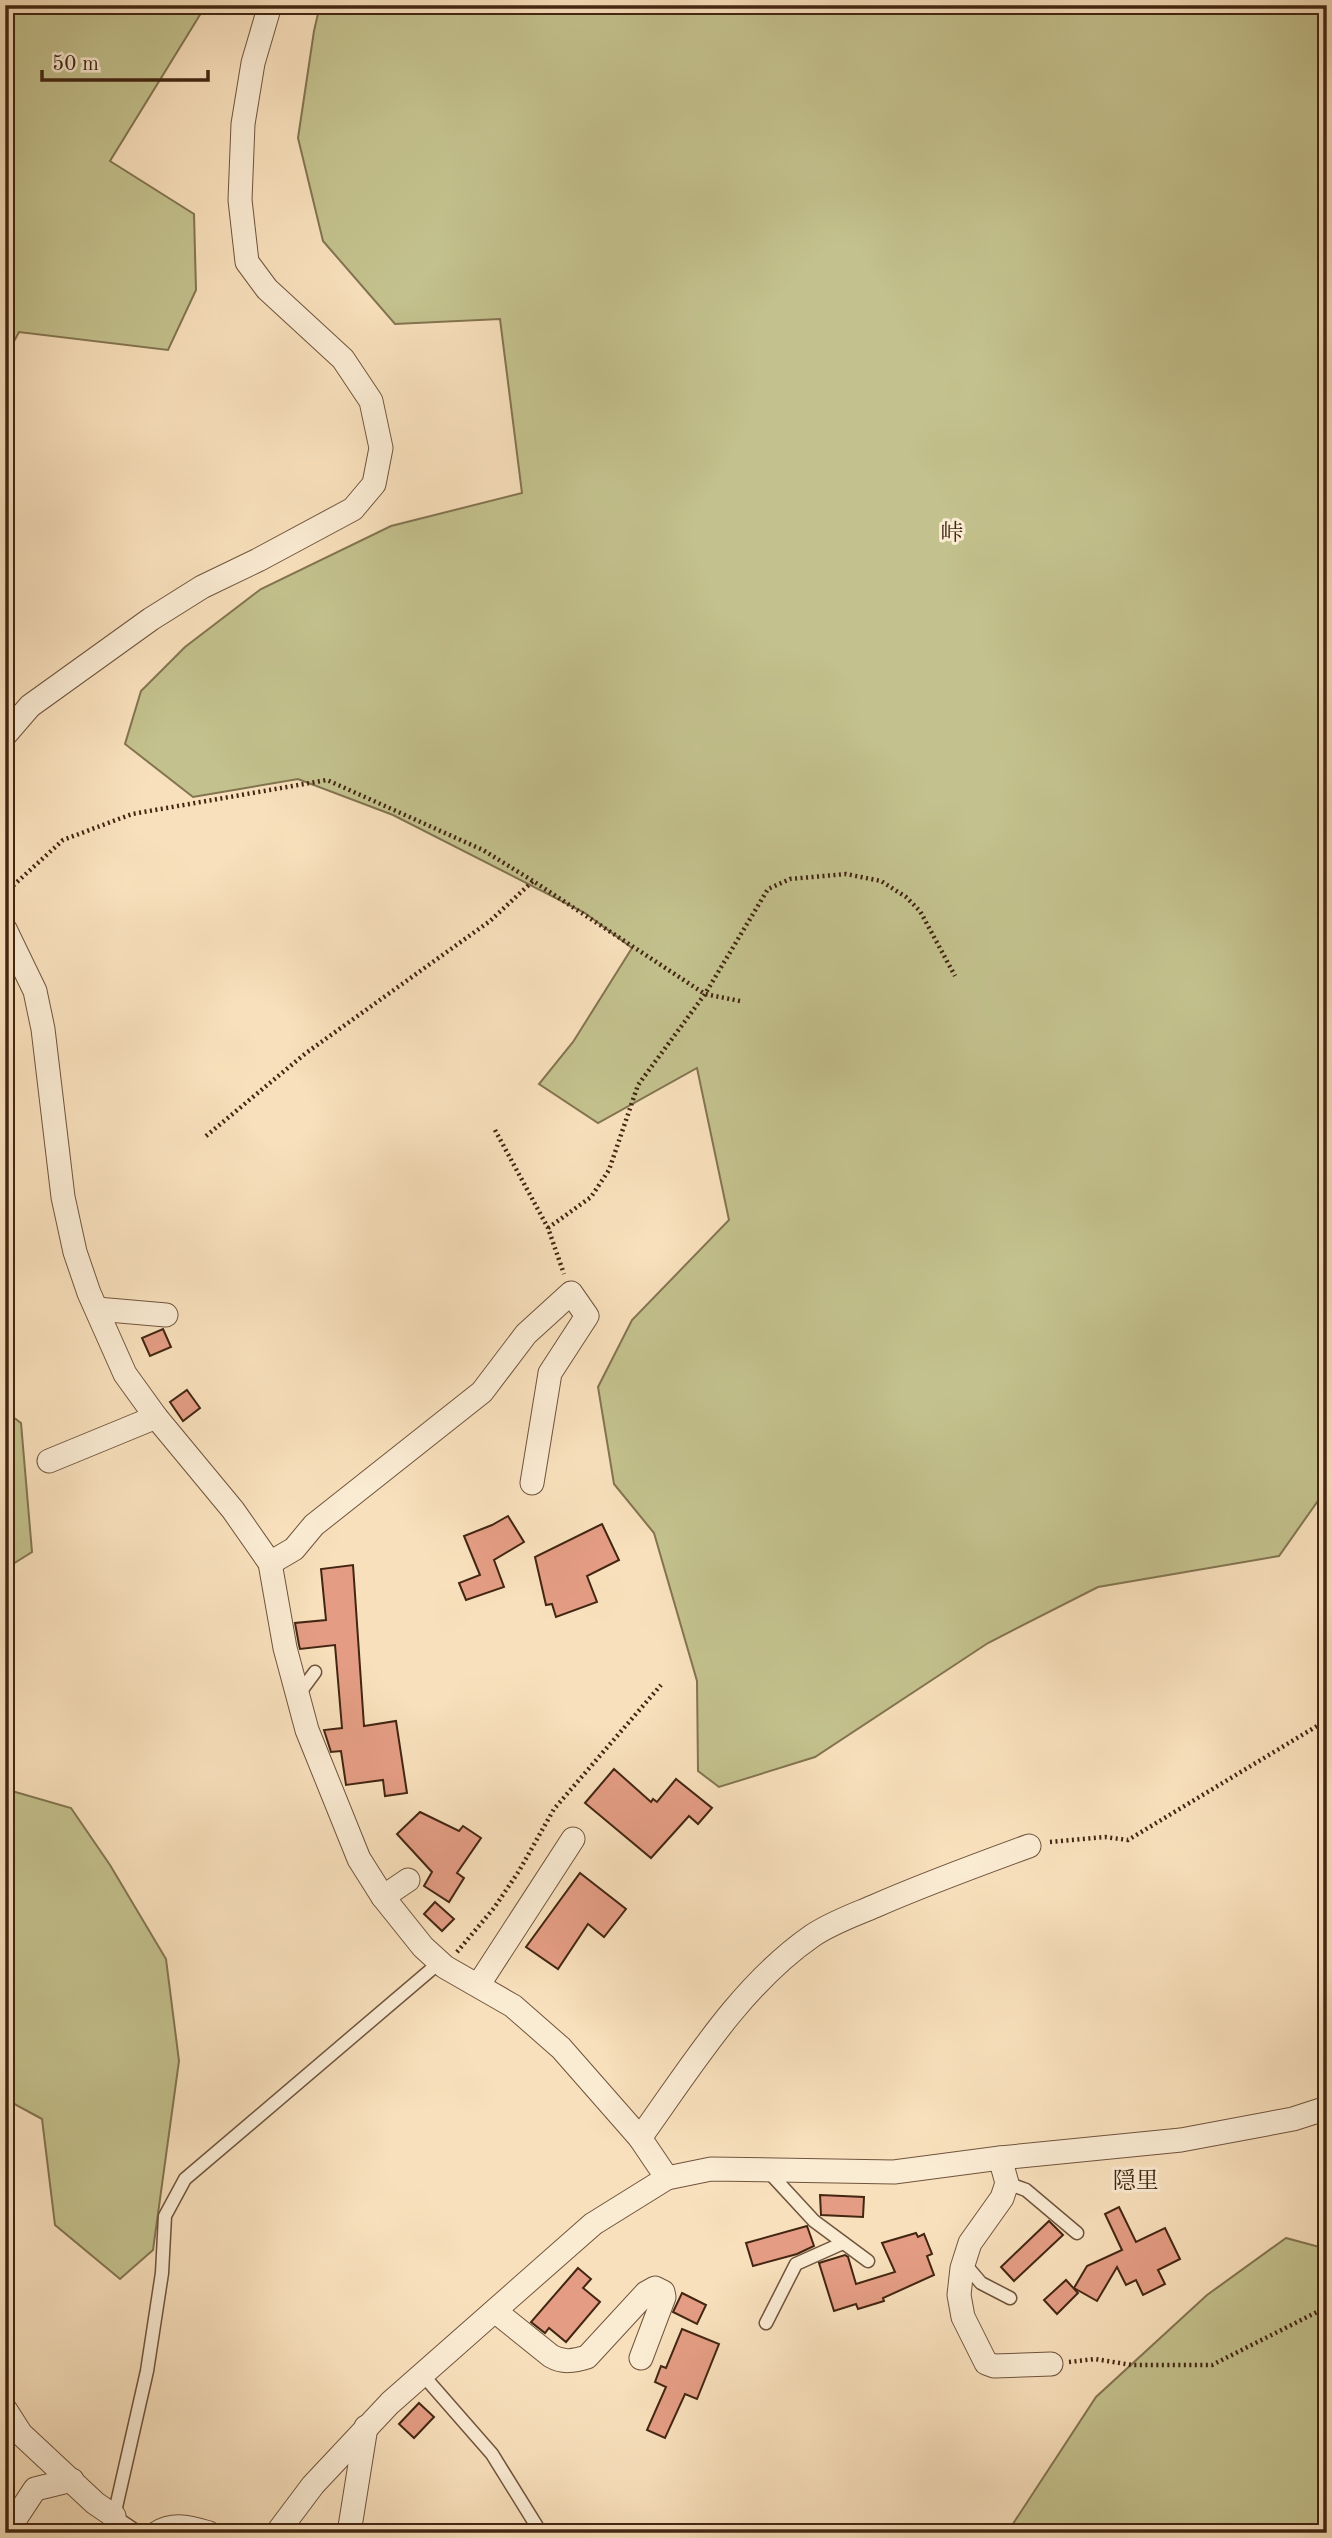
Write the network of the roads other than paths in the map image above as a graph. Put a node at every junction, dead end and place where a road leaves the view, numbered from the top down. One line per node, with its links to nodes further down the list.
1 (270, 5): 2 (street)
2 (5, 734)
3 (5, 929): 4 (street)
4 (97, 1309): 5 (street); 6 (street)
5 (166, 1315)
6 (156, 1417): 7 (street); 9 (street)
7 (49, 1461)
8 (532, 1483): 9 (street)
9 (270, 1563): 11 (street)
10 (316, 1672): 11 (lane)
11 (298, 1695): 15 (street)
12 (573, 1839): 17 (street)
13 (1029, 1846): 19 (street)
14 (408, 1880): 15 (street)
15 (383, 1897): 16 (street)
16 (443, 1964): 17 (street); 37 (lane)
17 (479, 1984): 19 (street)
18 (1327, 2108): 20 (street)
19 (640, 2137): 22 (street)
20 (1000, 2158): 21 (street); 23 (street)
21 (767, 2169): 22 (street); 25 (lane)
22 (667, 2178): 29 (street)
23 (1007, 2183): 24 (lane); 27 (street)
24 (1077, 2233)
25 (843, 2243): 26 (lane); 30 (lane)
26 (868, 2261)
27 (963, 2263): 28 (lane); 32 (street)
28 (1010, 2298)
29 (495, 2311): 31 (street); 33 (street)
30 (766, 2323)
31 (641, 2358)
32 (1051, 2364)
33 (422, 2374): 35 (street); 44 (lane)
34 (5, 2409): 36 (street)
35 (366, 2427): 42 (street); 43 (street)
36 (72, 2480): 37 (street); 38 (street)
37 (114, 2516): 39 (lane)
38 (6, 2533)
39 (139, 2533)
40 (157, 2533): 41 (street)
41 (209, 2533)
42 (277, 2533)
43 (349, 2533)
44 (541, 2533)

